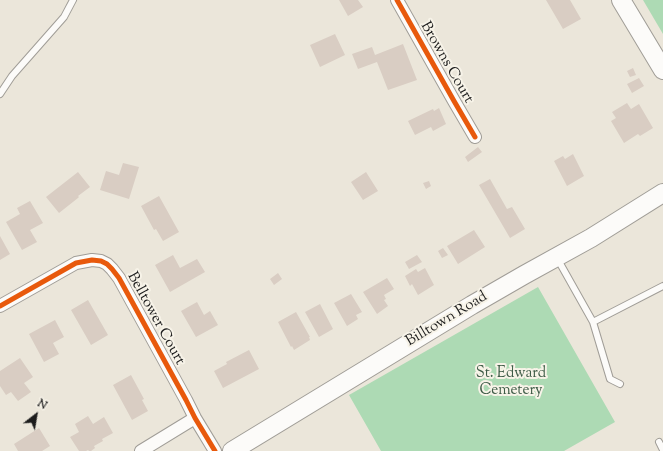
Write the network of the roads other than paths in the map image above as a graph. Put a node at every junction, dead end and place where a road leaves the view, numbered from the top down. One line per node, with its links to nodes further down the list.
1 (73, 0): 5 (lane)
2 (397, 0): 6 (street, Browns Court)
3 (621, 0): 4 (main road)
4 (663, 70)
5 (0, 94)
6 (475, 137)
7 (663, 192): 8 (main road, Billtown Road)
8 (557, 257): 11 (lane); 18 (main road, Billtown Road)
9 (663, 286): 11 (lane)
10 (0, 306): 13 (street, Belltower Court)
11 (593, 322): 12 (lane)
12 (620, 384)
13 (195, 418): 16 (street); 17 (street, Belltower Court)
14 (659, 442): 15 (lane)
15 (663, 450)
16 (141, 451)
17 (215, 451)
18 (232, 451)

